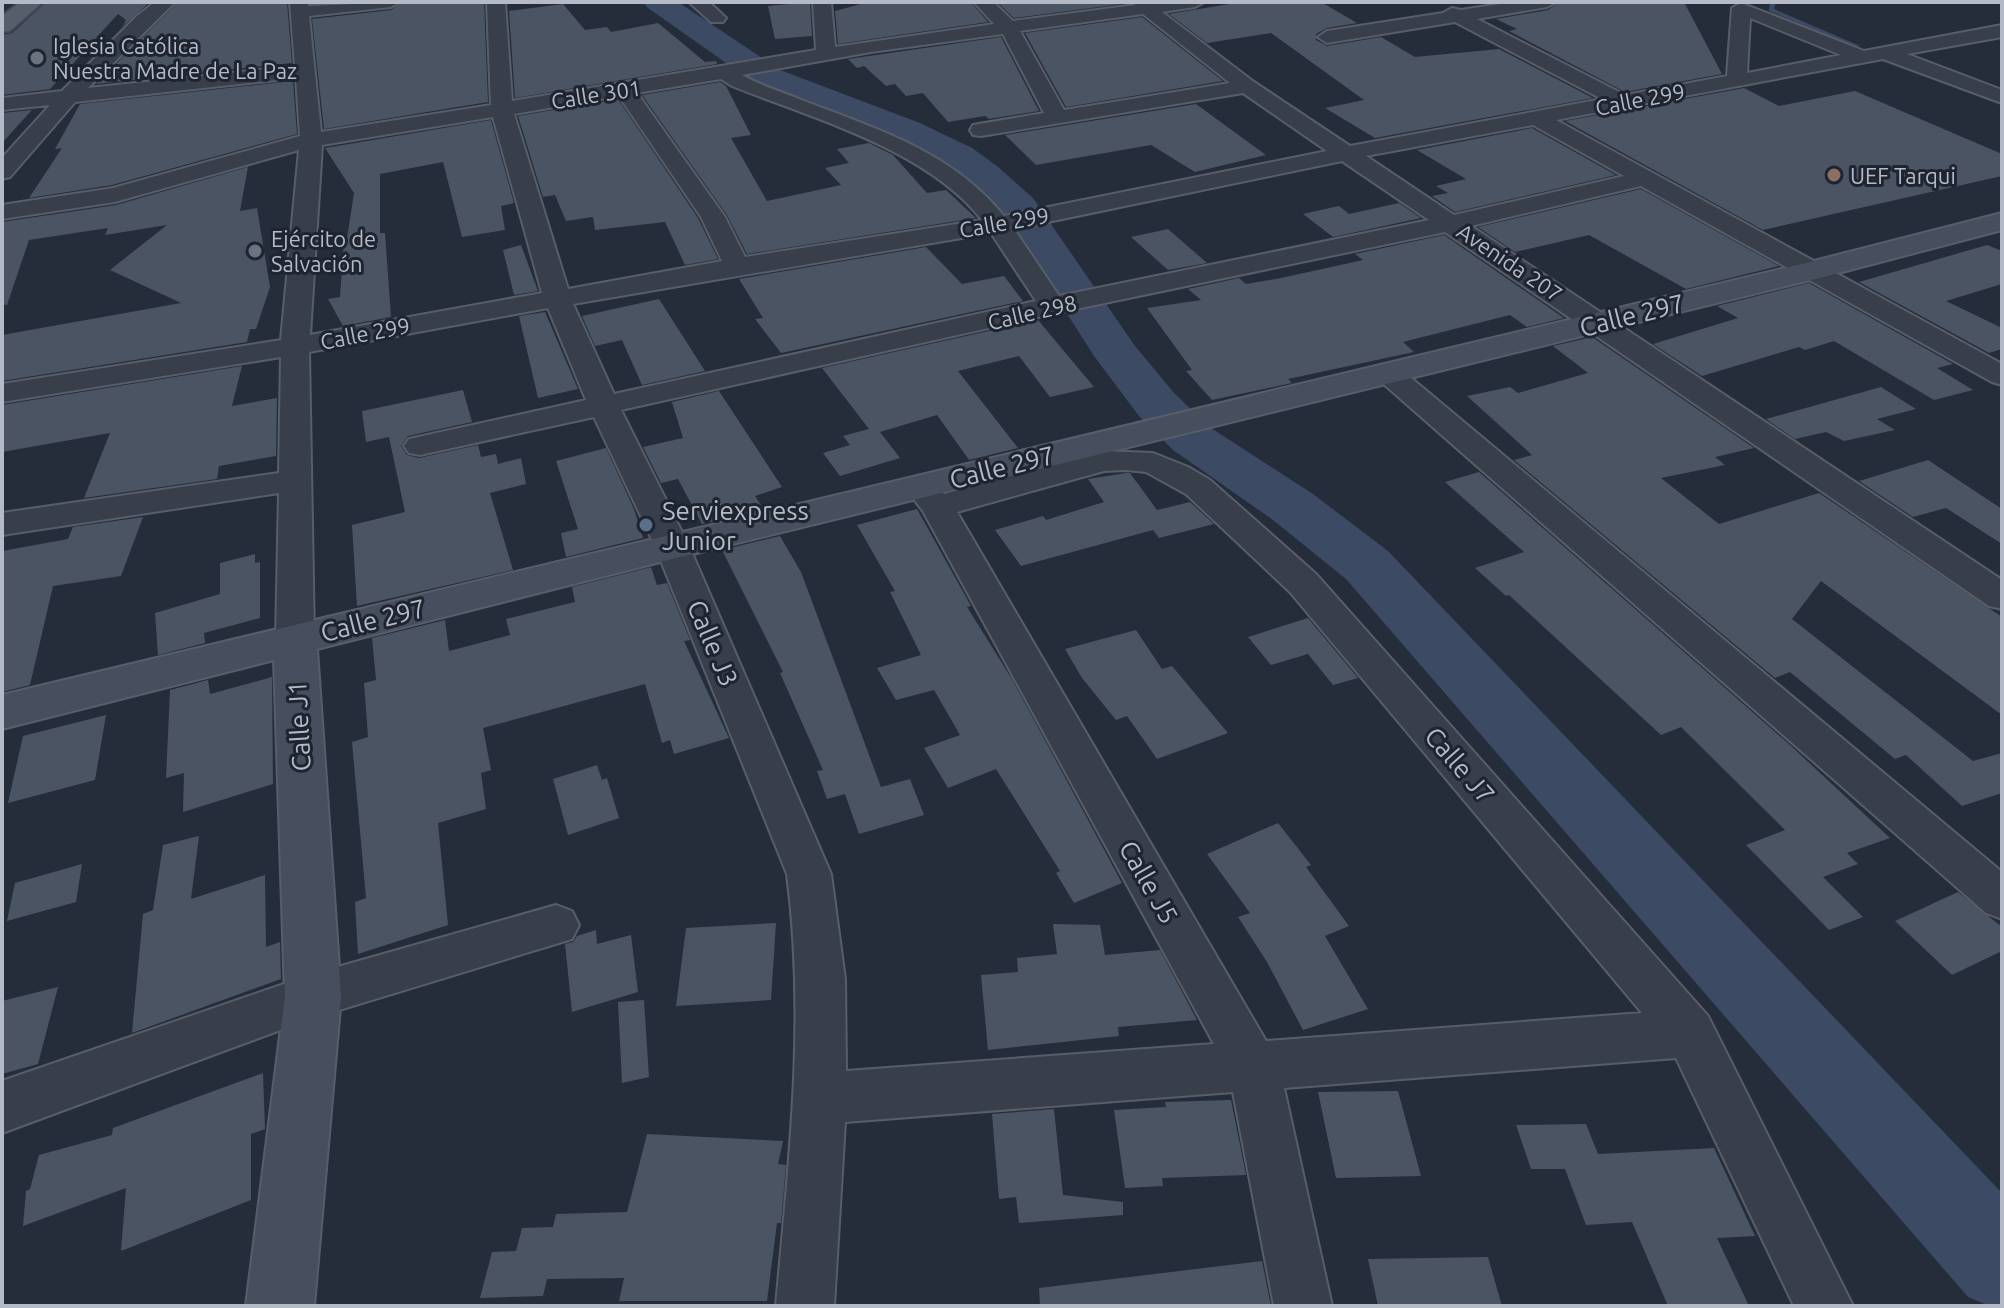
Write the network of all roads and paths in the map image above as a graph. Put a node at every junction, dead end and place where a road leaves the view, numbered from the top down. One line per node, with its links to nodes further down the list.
1 (33, 2): 15 (main road)
2 (166, 2): 27 (street)
3 (391, 2): 12 (street)
4 (496, 2): 31 (street, Calle J3)
5 (698, 2): 14 (street)
6 (822, 2): 20 (street)
7 (983, 2): 16 (street)
8 (1195, 2): 11 (street, Calle 301)
9 (1432, 2): 13 (street)
10 (1547, 2): 13 (street)
11 (1144, 5): 16 (street, Calle 301); 25 (street, Avenida 207)
12 (299, 7): 23 (street, Calle J1)
13 (1459, 17): 18 (street); 29 (street)
14 (717, 18)
15 (2, 26)
16 (1009, 28): 20 (street, Calle 301); 32 (street)
17 (2002, 31): 19 (street, Calle 299)
18 (1327, 37)
19 (1885, 53): 21 (street, Calle 299); 28 (street)
20 (826, 55): 22 (street, Calle 301)
21 (1862, 57): 24 (street, Calle 299); 24 (street)
22 (730, 70): 26 (street, Calle 301); 41 (street)
23 (303, 71): 27 (street); 35 (street, Calle J1)
24 (1737, 80): 29 (street, Calle 299)
25 (1247, 86): 32 (street); 36 (street, Avenida 207)
26 (624, 89): 31 (street, Calle 301); 43 (street)
27 (69, 96): 30 (street); 37 (street)
28 (2002, 97)
29 (1622, 102): 33 (street, Calle 299)
30 (2, 104)
31 (502, 110): 35 (street, Calle 301); 45 (street, Calle J3)
32 (1058, 119): 34 (street)
33 (1538, 119): 36 (street, Calle 299); 38 (street)
34 (981, 130)
35 (311, 140): 39 (street, Calle 301); 48 (street, Calle J1)
36 (1348, 153): 41 (street, Calle 299); 42 (street, Avenida 207)
37 (2, 172)
38 (1645, 178): 42 (street, Calle 298); 44 (street)
39 (2, 212)
40 (2002, 221): 44 (street, Calle 297)
41 (1009, 223): 43 (street, Calle 299); 46 (street)
42 (1452, 223): 46 (street, Calle 298); 47 (street, Avenida 207)
43 (737, 266): 45 (street, Calle 299)
44 (1812, 271): 47 (street, Calle 297); 50 (street)
45 (557, 297): 48 (street, Calle 299); 52 (street, Calle J3)
46 (1053, 306): 52 (street, Calle 298)
47 (1599, 323): 49 (street, Calle 297); 58 (street, Avenida 207)
48 (295, 346): 51 (street, Calle 299); 54 (street, Calle J1)
49 (1375, 376): 55 (street, Calle 297); 61 (street)
50 (2002, 376)
51 (2, 393)
52 (604, 406): 53 (street, Calle 298); 57 (street, Calle J3)
53 (420, 446)
54 (297, 480): 56 (street); 59 (street, Calle J1)
55 (929, 497): 57 (street, Calle 297); 64 (street, Calle J7); 65 (street, Calle J5)
56 (2, 524)
57 (672, 546): 59 (street, Calle 297); 66 (street, Calle J3)
58 (2002, 597)
59 (295, 639): 60 (street, Calle 297); 63 (street, Calle J1)
60 (2, 712)
61 (2002, 899)
62 (556, 925): 63 (street)
63 (313, 996): 67 (street); 68 (street, Calle J1)
64 (1690, 1033): 65 (street); 71 (street, Calle J7)
65 (1254, 1068): 66 (street); 70 (street, Calle J5)
66 (818, 1099): 69 (street, Calle J3)
67 (2, 1107)
68 (280, 1306)
69 (805, 1306)
70 (1303, 1306)
71 (1824, 1306)

